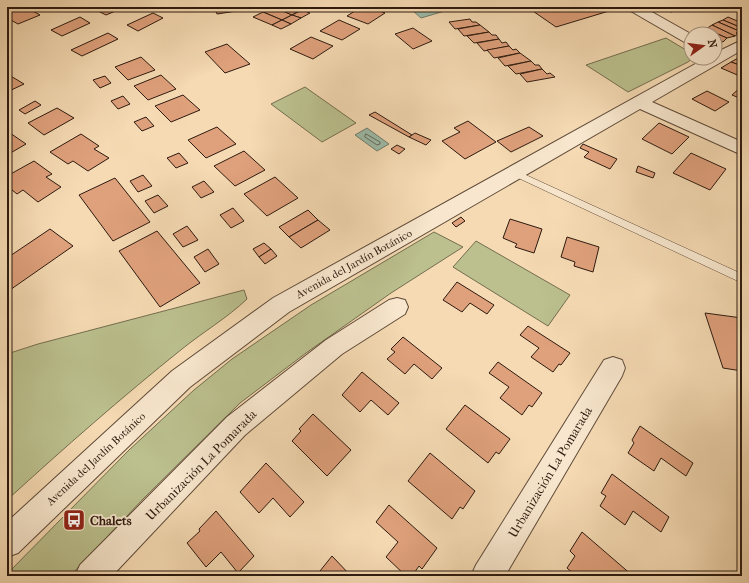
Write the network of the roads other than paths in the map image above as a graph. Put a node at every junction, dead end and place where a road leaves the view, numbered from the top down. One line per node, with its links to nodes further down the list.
1 (634, 7): 2 (street)
2 (683, 35)
3 (742, 44): 4 (street, Avenida del Jardín Botánico)
4 (723, 53)
5 (700, 66): 6 (street, Avenida del Jardín Botánico)
6 (639, 102): 7 (street); 8 (street, Avenida del Jardín Botánico)
7 (742, 149)
8 (515, 173): 9 (lane); 12 (street, Avenida del Jardín Botánico)
9 (742, 279)
10 (397, 307): 13 (street, Urbanización La Pomarada)
11 (612, 368): 14 (street, Urbanización La Pomarada)
12 (7, 542)
13 (90, 576)
14 (487, 576)

